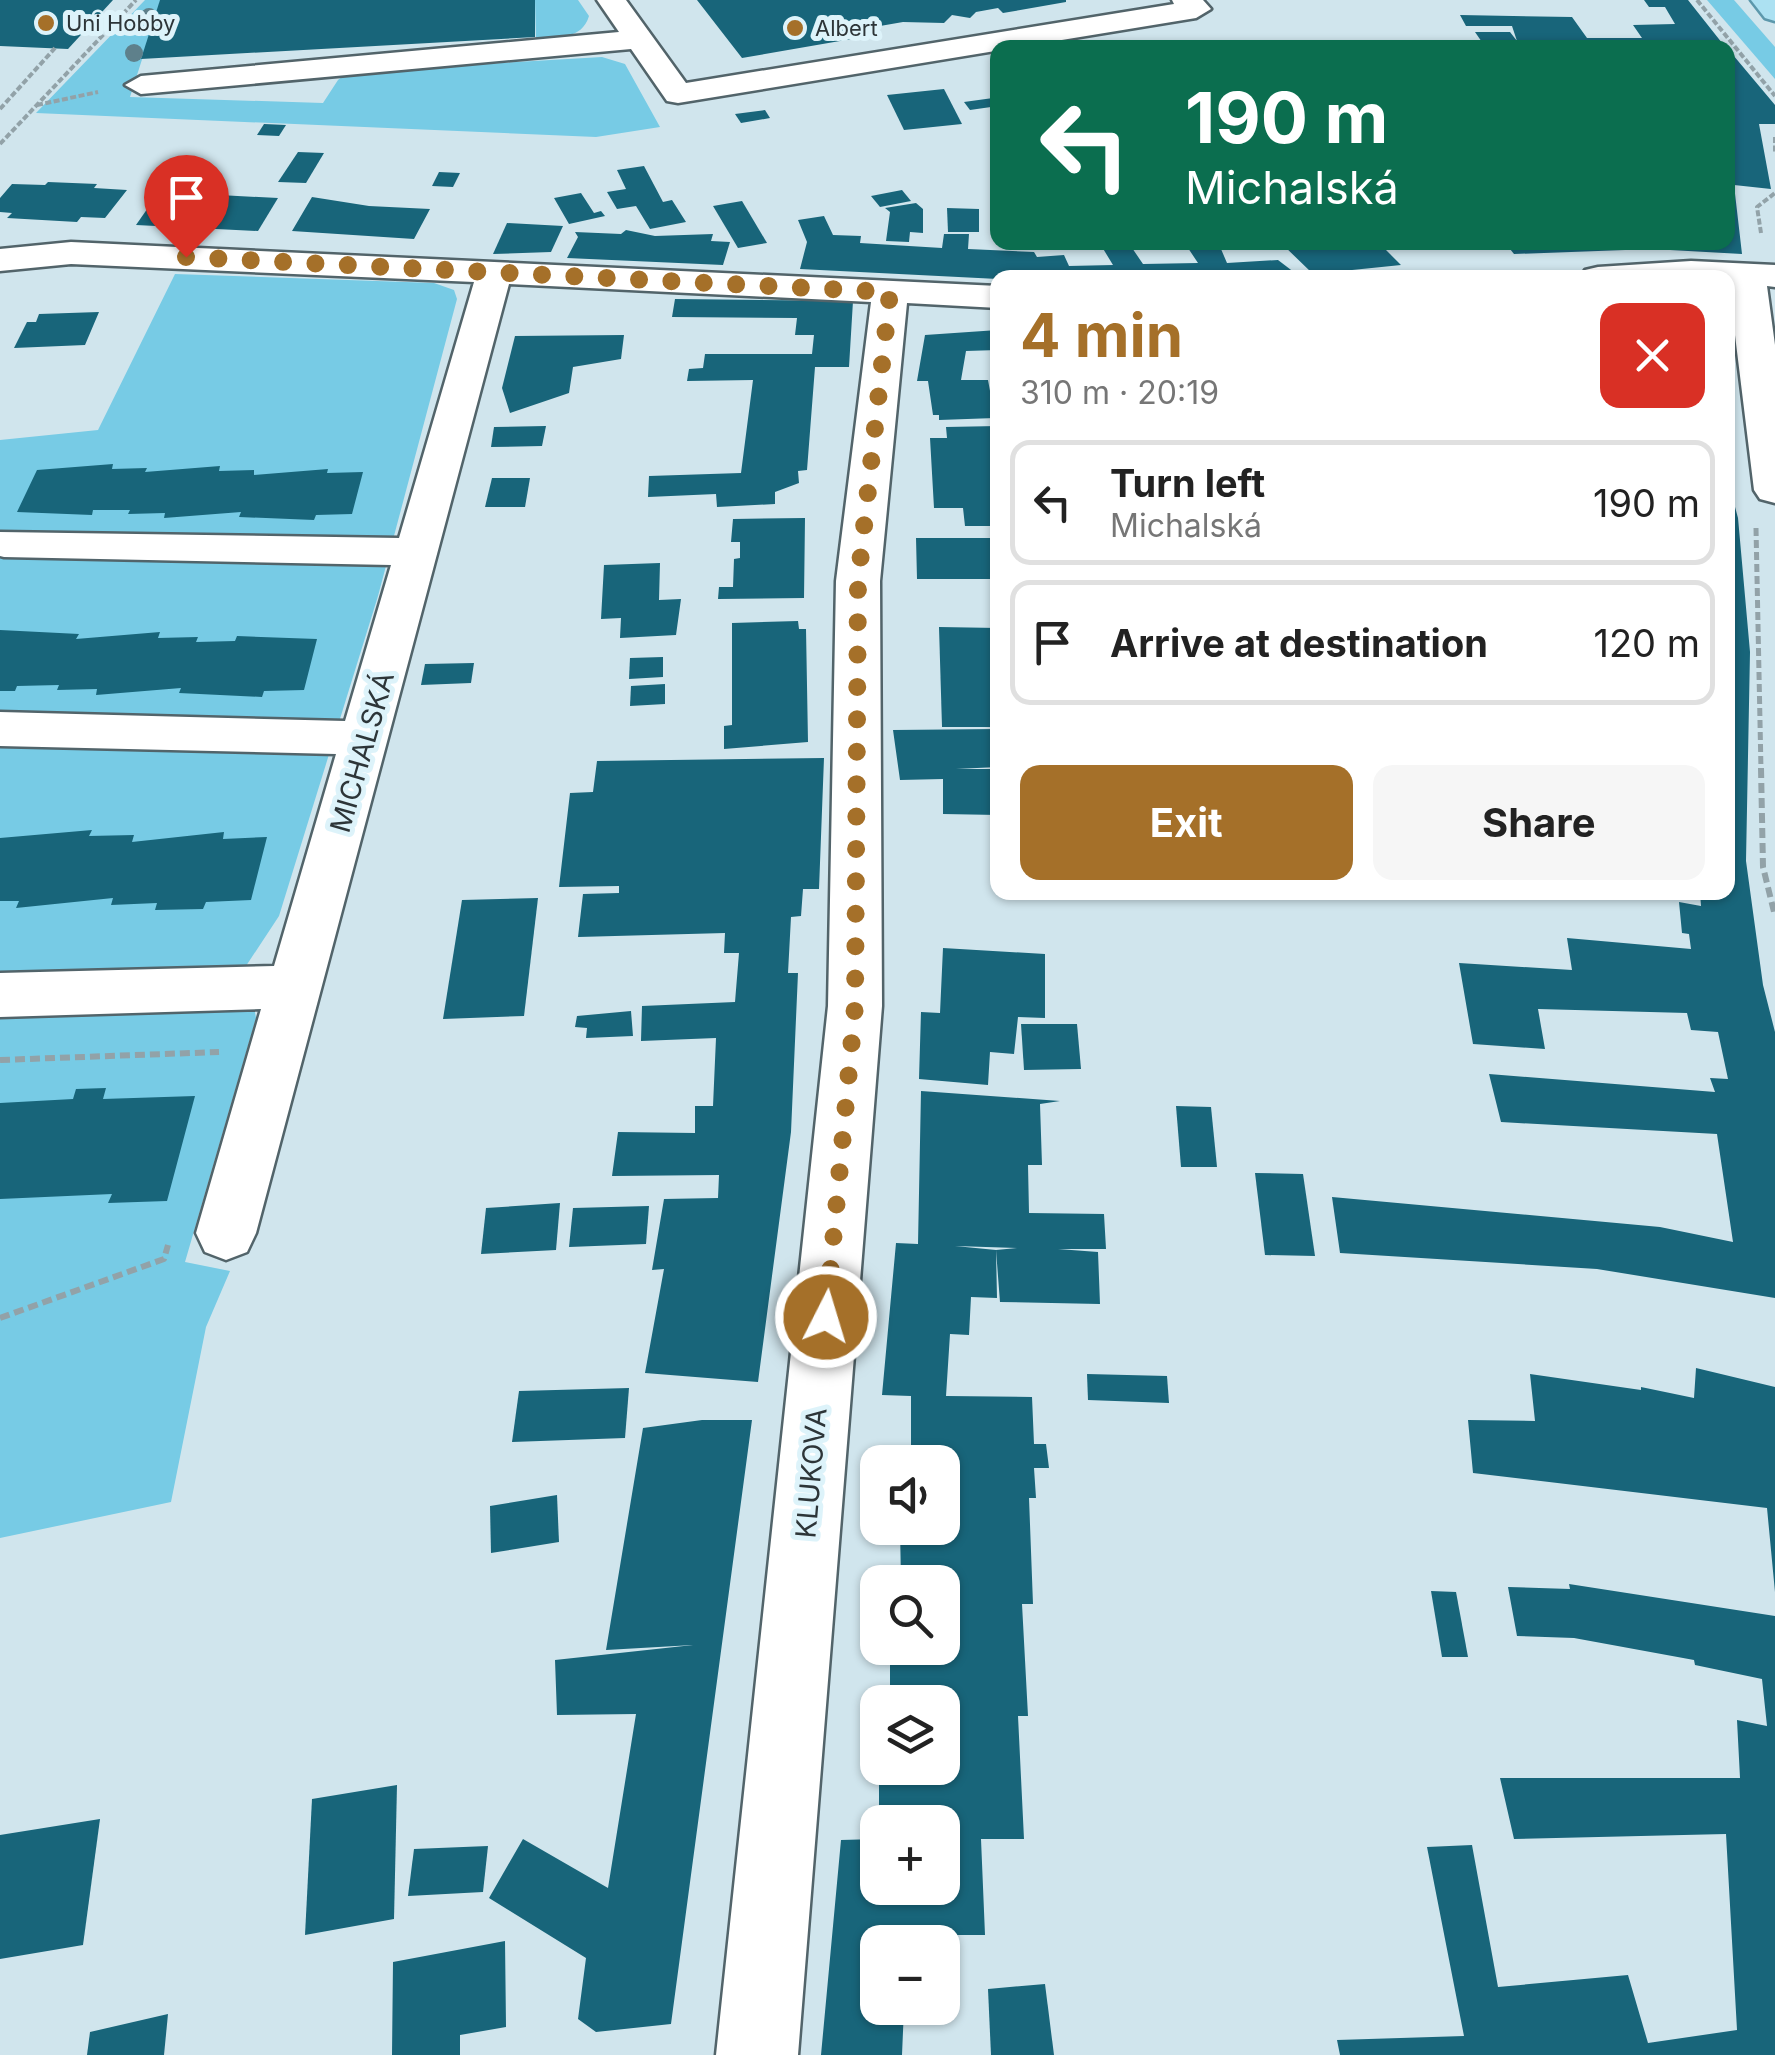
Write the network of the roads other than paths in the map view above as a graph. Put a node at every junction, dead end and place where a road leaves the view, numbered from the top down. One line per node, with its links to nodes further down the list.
1 (611, 0): 5 (street)
2 (1186, 0): 6 (street)
3 (1764, 0): 4 (main road)
4 (1775, 12)
5 (640, 39): 7 (street); 8 (street)
6 (1011, 40)
7 (990, 43)
8 (140, 85)
9 (0, 260): 11 (street)
10 (1762, 264): 12 (street); 15 (street)
11 (494, 270): 13 (street); 17 (street, MICHALSKÁ)
12 (1709, 270)
13 (890, 292): 14 (street); 23 (street, KLUKOVA)
14 (990, 297)
15 (1775, 490)
16 (4, 544): 17 (street)
17 (417, 552): 19 (street, MICHALSKÁ)
18 (0, 729): 19 (street)
19 (367, 738): 20 (street, MICHALSKÁ)
20 (295, 987): 21 (street); 22 (street, MICHALSKÁ)
21 (0, 995)
22 (226, 1233)
23 (756, 2055)

